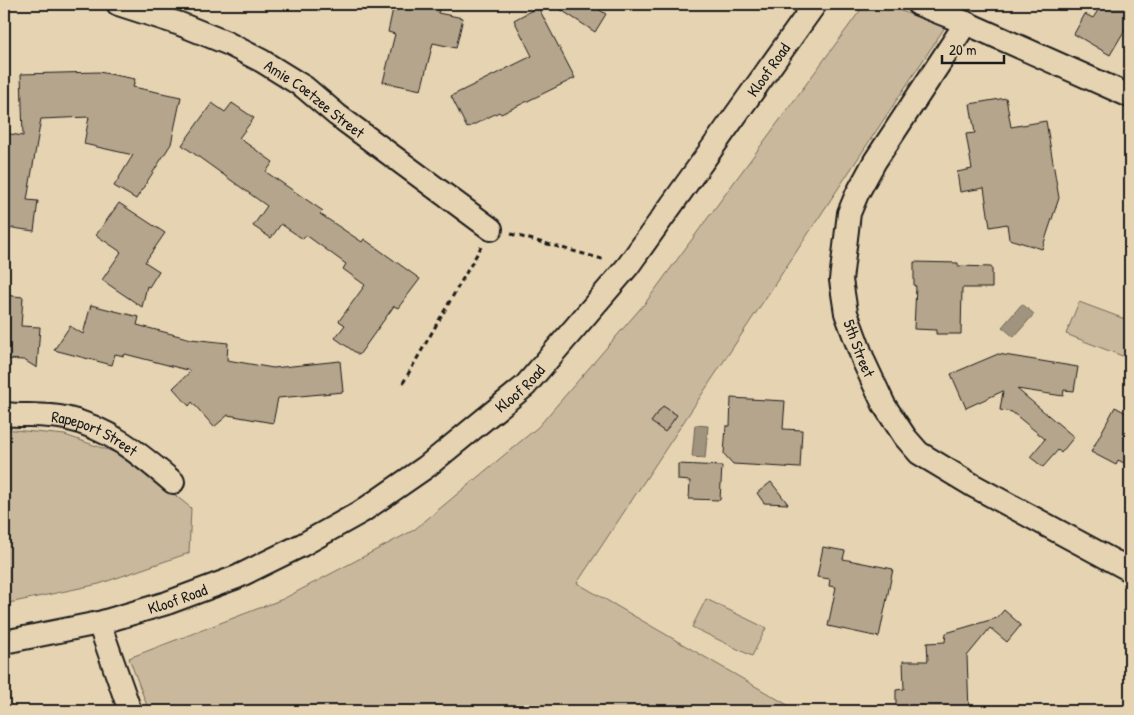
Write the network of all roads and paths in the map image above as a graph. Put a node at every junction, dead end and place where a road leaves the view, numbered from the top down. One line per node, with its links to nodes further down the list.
1 (118, 4): 6 (street, Amie Coetzee Street)
2 (815, 4): 7 (street, Kloof Road)
3 (918, 4): 4 (street)
4 (966, 23): 5 (street); 11 (street, 5th Street)
5 (1130, 96)
6 (491, 229): 7 (path); 8 (path)
7 (628, 266): 12 (street, Kloof Road)
8 (403, 383)
9 (4, 414): 10 (street, Rapeport Street)
10 (173, 482)
11 (1130, 570)
12 (99, 623): 13 (street, Kloof Road); 14 (street)
13 (4, 642)
14 (130, 711)

